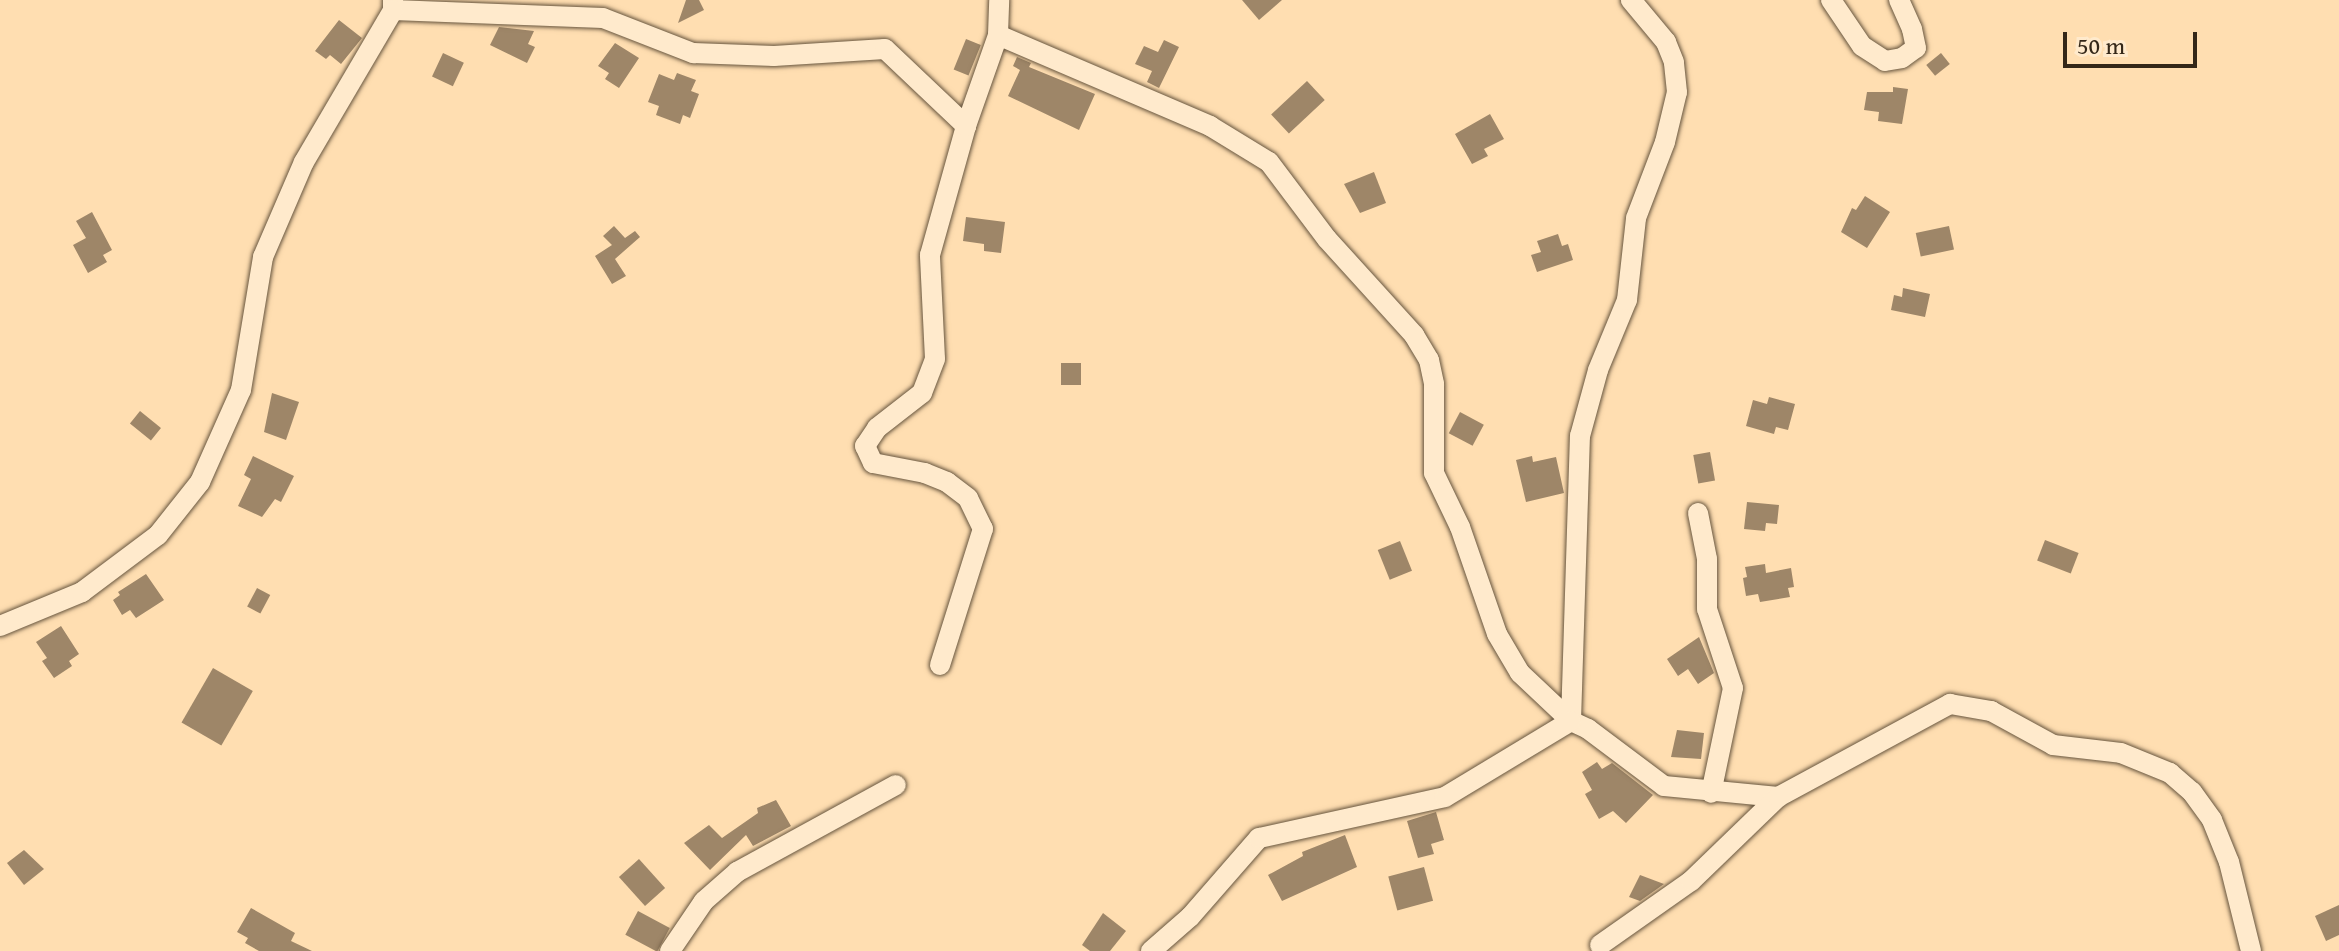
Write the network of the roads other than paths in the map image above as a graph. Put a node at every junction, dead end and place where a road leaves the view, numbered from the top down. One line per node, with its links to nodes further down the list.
1 (999, 0): 6 (street)
2 (1631, 0): 11 (street)
3 (1831, 0): 4 (street)
4 (1899, 0)
5 (393, 5): 7 (street); 9 (street)
6 (998, 35): 7 (street); 11 (street)
7 (966, 126): 10 (street)
8 (1698, 513): 13 (street)
9 (0, 626)
10 (940, 665)
11 (1571, 721): 13 (street); 17 (street)
12 (896, 785): 16 (street)
13 (1711, 793): 14 (street)
14 (1778, 797): 15 (street); 18 (street)
15 (1600, 945)
16 (670, 951)
17 (1151, 951)
18 (2251, 951)

